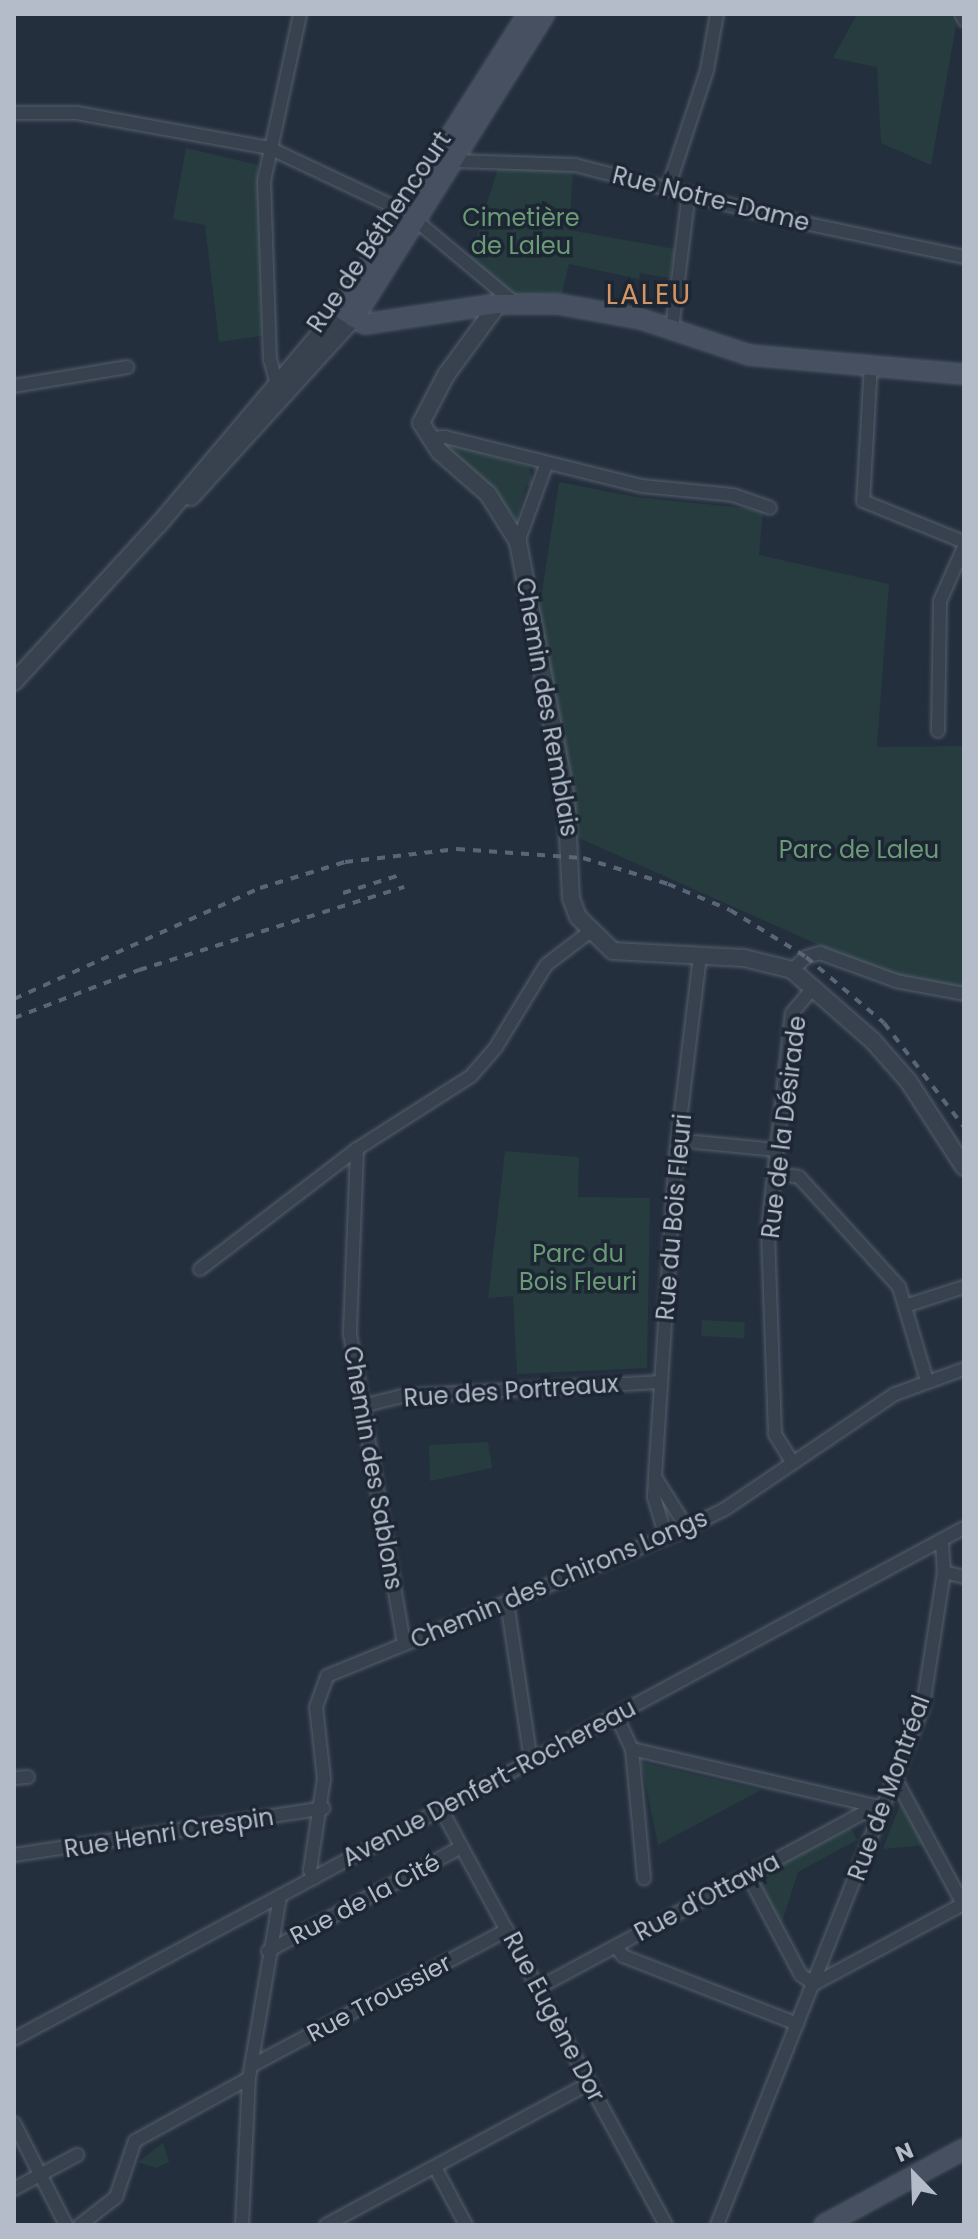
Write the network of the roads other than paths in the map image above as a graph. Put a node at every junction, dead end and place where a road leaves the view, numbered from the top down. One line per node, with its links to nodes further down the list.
1 (300, 14): 8 (street)
2 (528, 14): 12 (main road, Rue de Béthencourt)
3 (545, 14): 9 (main road, Rue de Béthencourt)
4 (717, 14): 10 (street)
5 (961, 14): 6 (street)
6 (964, 20)
7 (14, 113): 8 (street)
8 (269, 148): 12 (street); 20 (street)
9 (456, 161): 10 (street, Rue Notre-Dame); 12 (main road, Rue de Béthencourt)
10 (668, 188): 11 (street, Rue Notre-Dame)
11 (689, 193): 13 (street, Rue Notre-Dame); 16 (street)
12 (413, 217): 14 (street); 15 (main road, Rue de Béthencourt)
13 (964, 257)
14 (503, 298): 15 (main road); 16 (main road); 22 (street)
15 (348, 313): 20 (street, Rue de Béthencourt); 24 (street, Rue de Béthencourt)
16 (672, 329): 17 (main road)
17 (871, 364): 19 (main road); 28 (street)
18 (127, 367): 21 (street)
19 (964, 374)
20 (282, 380): 24 (street); 26 (street, Rue de Béthencourt)
21 (14, 386)
22 (429, 438): 23 (street); 27 (street, Chemin des Remblais)
23 (546, 465): 25 (street); 27 (street)
24 (200, 489): 26 (street, Rue de Béthencourt)
25 (770, 508)
26 (159, 524): 29 (street, Rue de Béthencourt)
27 (518, 542): 31 (street, Chemin des Remblais)
28 (964, 544): 30 (street)
29 (14, 682)
30 (938, 731)
31 (588, 933): 32 (street); 37 (street)
32 (700, 957): 33 (street); 46 (street, Rue du Bois Fleuri)
33 (792, 970): 34 (street); 35 (street)
34 (814, 987): 38 (street, Rue de la Désirade); 39 (street)
35 (964, 994)
36 (695, 1142): 38 (street)
37 (357, 1149): 41 (street); 47 (street, Chemin des Sablons)
38 (777, 1150): 40 (street, Rue de la Désirade)
39 (964, 1167)
40 (774, 1173): 43 (street); 48 (street, Rue de la Désirade)
41 (200, 1269)
42 (964, 1287): 43 (street)
43 (905, 1306): 45 (street)
44 (964, 1369): 45 (street, Chemin des Chirons Longs)
45 (927, 1381): 48 (street, Chemin des Chirons Longs)
46 (660, 1382): 47 (street, Rue des Portreaux); 49 (street, Rue du Bois Fleuri)
47 (362, 1406): 57 (street, Chemin des Sablons)
48 (791, 1460): 50 (street, Chemin des Chirons Longs)
49 (655, 1477): 50 (street); 52 (street, Rue du Bois Fleuri)
50 (687, 1528): 52 (street, Chemin des Chirons Longs)
51 (964, 1528): 53 (street, Avenue Denfert-Rochereau)
52 (666, 1537): 56 (street, Chemin des Chirons Longs)
53 (942, 1540): 54 (street, Rue de Montréal); 58 (street, Avenue Denfert-Rochereau)
54 (944, 1572): 55 (street); 63 (street, Rue de Montréal)
55 (964, 1577)
56 (507, 1602): 57 (street, Chemin des Chirons Longs); 60 (street)
57 (404, 1643): 65 (street, Chemin des Chirons Longs)
58 (616, 1715): 59 (street); 60 (street, Avenue Denfert-Rochereau)
59 (632, 1749): 64 (street); 71 (street)
60 (531, 1761): 66 (street, Avenue Denfert-Rochereau)
61 (28, 1777): 62 (street)
62 (14, 1778)
63 (896, 1780): 64 (street, Rue de Montréal); 73 (street)
64 (880, 1807): 69 (street, Rue d'Ottawa); 77 (street, Rue de Montréal)
65 (323, 1808): 68 (street, Rue Henri Crespin); 70 (street, Chemin des Chirons Longs)
66 (441, 1809): 67 (street, Rue Eugène Dor); 70 (street, Avenue Denfert-Rochereau)
67 (461, 1847): 74 (street, Rue Eugène Dor); 76 (street, Rue de la Cité)
68 (14, 1855)
69 (748, 1875): 75 (street, Rue d'Ottawa); 77 (street)
70 (314, 1878): 72 (street, Avenue Denfert-Rochereau)
71 (644, 1878)
72 (280, 1896): 76 (street); 80 (street, Avenue Denfert-Rochereau)
73 (964, 1905): 77 (street)
74 (507, 1930): 78 (street, Rue Eugène Dor); 81 (street, Rue Troussier)
75 (616, 1946): 78 (street, Rue d'Ottawa); 79 (street)
76 (268, 1951): 81 (street)
77 (814, 1984): 79 (street, Rue de Montréal)
78 (538, 1988): 82 (street, Rue Eugène Dor)
79 (797, 2024): 95 (street, Rue de Montréal)
80 (14, 2039)
81 (250, 2072): 90 (street, Rue Troussier); 91 (street)
82 (590, 2083): 86 (street); 94 (street, Rue Eugène Dor)
83 (14, 2123): 87 (street)
84 (964, 2149): 96 (main road)
85 (77, 2155): 87 (street)
86 (435, 2167): 92 (street); 93 (street)
87 (41, 2175): 88 (street); 89 (street)
88 (14, 2189)
89 (66, 2225)
90 (80, 2225)
91 (242, 2225)
92 (326, 2225)
93 (466, 2225)
94 (666, 2225)
95 (717, 2225)
96 (824, 2225)

